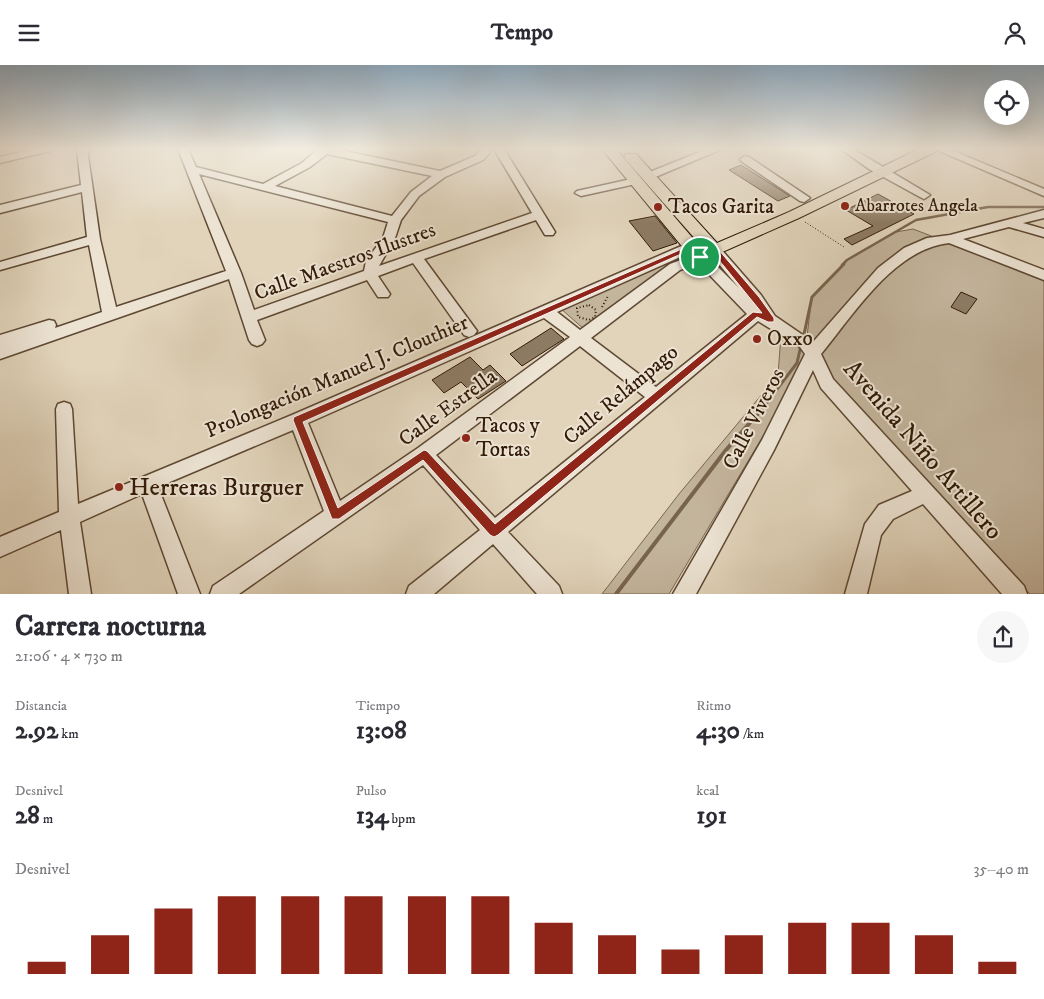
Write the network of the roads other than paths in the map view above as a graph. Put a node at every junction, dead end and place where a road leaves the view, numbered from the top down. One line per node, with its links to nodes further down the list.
1 (85, 174): 20 (street)
2 (193, 174): 38 (street, Calle Maestros Ilustres)
3 (210, 174): 21 (street)
4 (290, 174): 21 (street)
5 (435, 174): 16 (street)
6 (444, 174): 16 (street)
7 (514, 174): 28 (street)
8 (637, 174): 17 (main road)
9 (639, 174): 17 (main road)
10 (653, 174): 17 (street)
11 (767, 174): 25 (street)
12 (868, 174): 25 (main road)
13 (871, 174): 35 (main road)
14 (885, 174): 24 (street)
15 (999, 174): 19 (street)
16 (441, 175): 29 (street)
17 (642, 178): 22 (street); 35 (main road)
18 (1044, 182): 19 (street)
19 (1023, 184): 23 (street)
20 (86, 187): 26 (street); 33 (street)
21 (265, 187): 29 (street)
22 (581, 193)
23 (1044, 193)
24 (924, 195)
25 (804, 198): 35 (main road)
26 (0, 209)
27 (1044, 214): 30 (street, Calle Viveros)
28 (539, 215): 31 (street); 36 (street, Calle Maestros Ilustres)
29 (395, 220): 39 (street)
30 (1009, 223): 32 (street); 34 (street, Calle Viveros)
31 (549, 232)
32 (1044, 233)
33 (94, 239): 37 (street); 42 (street)
34 (950, 239): 40 (street); 50 (street, Calle Viveros)
35 (703, 249): 43 (street, Prolongación Manuel J. Clouthier); 45 (street); 47 (street, Calle Estrella)
36 (416, 257): 39 (street, Calle Maestros Ilustres); 46 (street)
37 (0, 266)
38 (234, 273): 42 (street); 44 (street, Calle Maestros Ilustres)
39 (370, 274): 41 (street); 44 (street, Calle Maestros Ilustres)
40 (1044, 275)
41 (383, 294)
42 (109, 311): 49 (street); 51 (street)
43 (546, 311): 47 (street); 54 (street, Prolongación Manuel J. Clouthier)
44 (250, 317): 48 (street)
45 (767, 317): 50 (street); 52 (street, Calle Relámpago)
46 (469, 331)
47 (580, 338): 52 (street); 55 (street, Calle Estrella)
48 (257, 340)
49 (0, 341)
50 (809, 348): 57 (street, Avenida Niño Artillero); 67 (street, Calle Viveros)
51 (0, 353)
52 (656, 396): 60 (street, Calle Relámpago)
53 (64, 409): 58 (street)
54 (298, 420): 56 (street, Prolongación Manuel J. Clouthier); 59 (street)
55 (424, 454): 59 (street, Calle Estrella); 60 (street)
56 (147, 483): 58 (street, Prolongación Manuel J. Clouthier); 63 (street)
57 (926, 494): 68 (street); 69 (street, Avenida Niño Artillero)
58 (69, 516): 61 (street, Prolongación Manuel J. Clouthier); 62 (street)
59 (336, 516): 64 (street, Calle Estrella)
60 (494, 531): 65 (street, Calle Relámpago); 66 (street)
61 (0, 547)
62 (80, 594)
63 (189, 594)
64 (221, 594)
65 (417, 594)
66 (551, 594)
67 (684, 594)
68 (856, 594)
69 (1016, 594)

